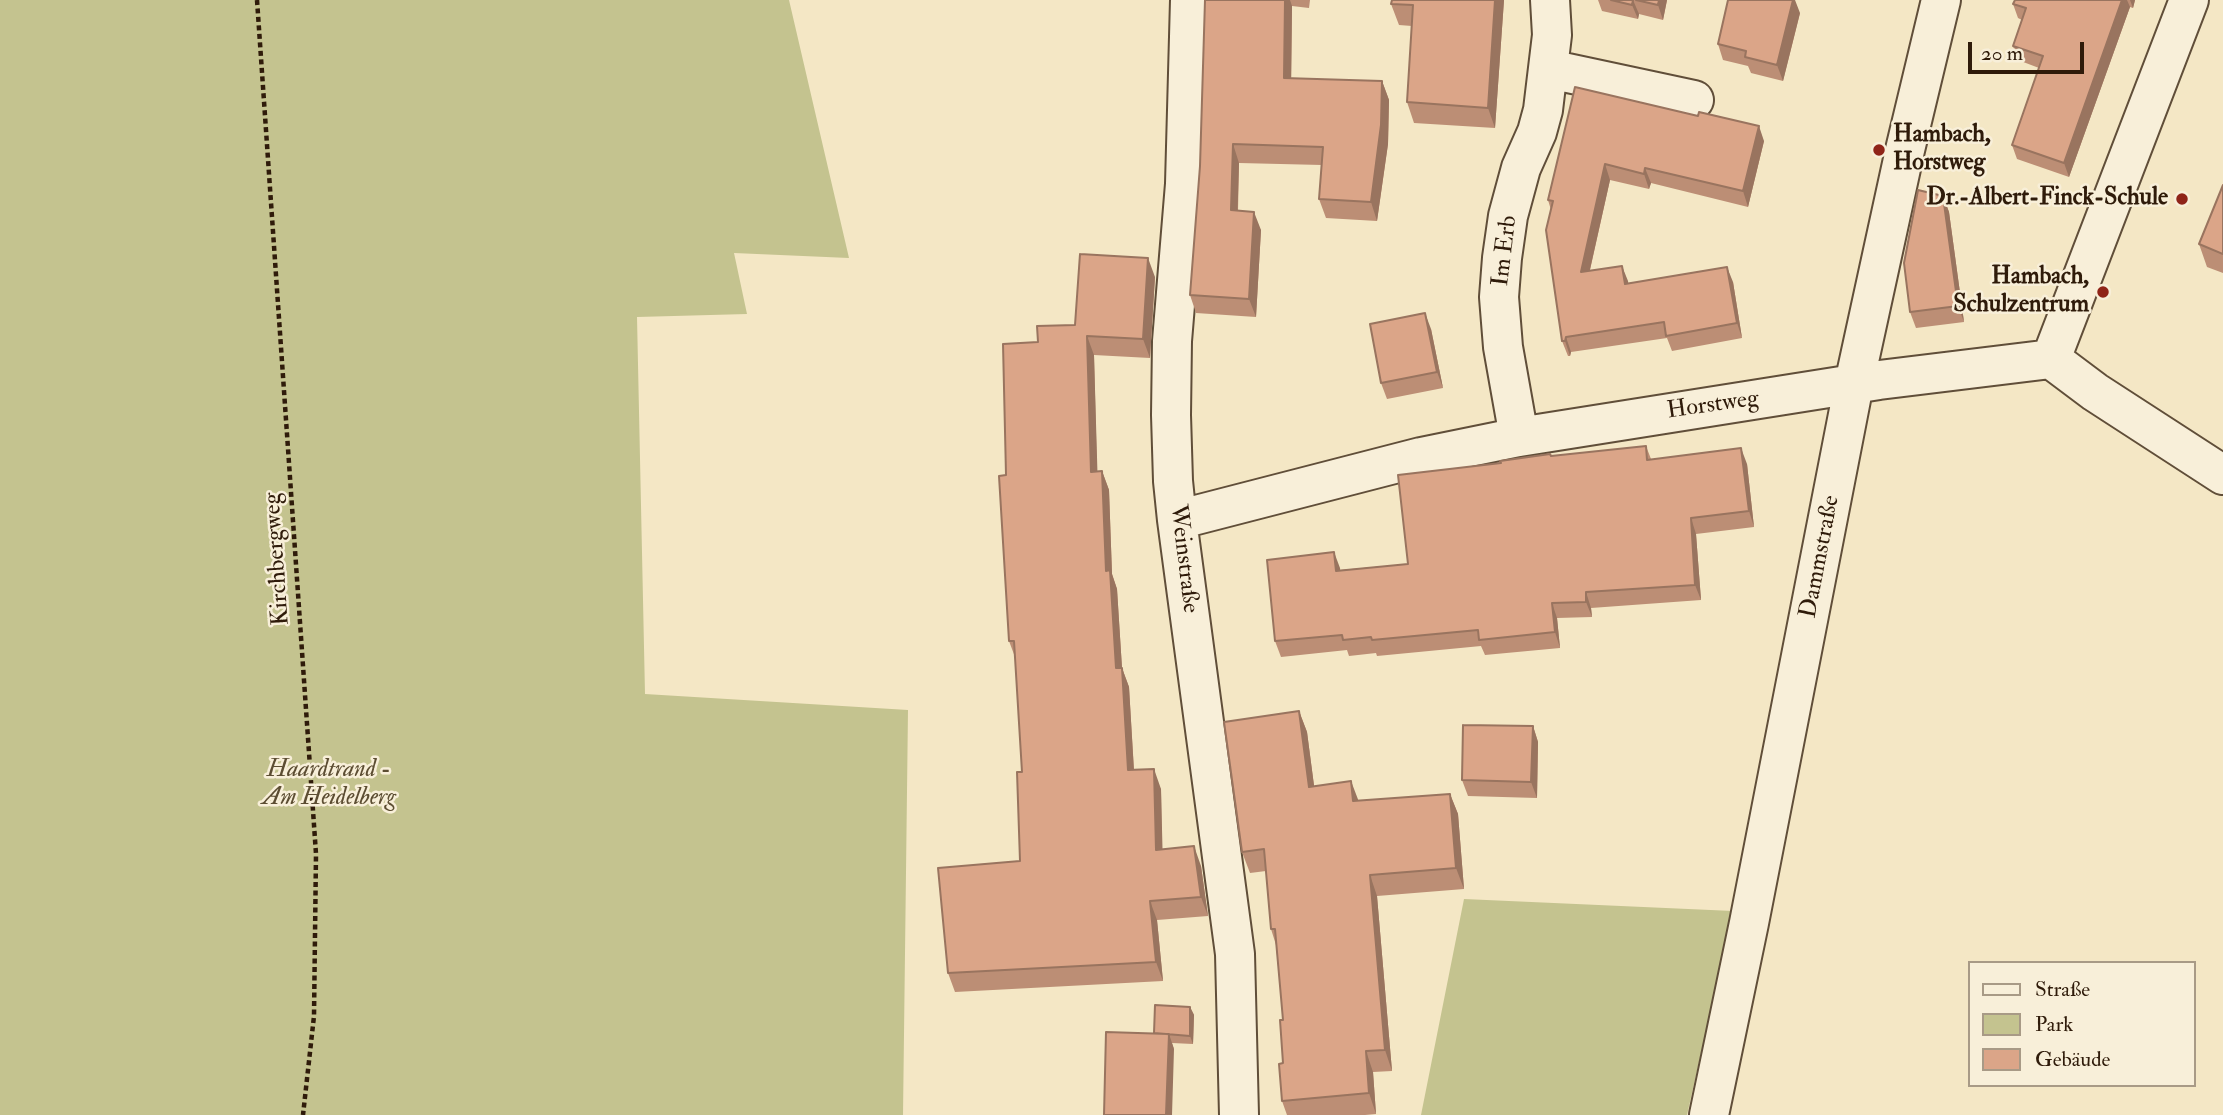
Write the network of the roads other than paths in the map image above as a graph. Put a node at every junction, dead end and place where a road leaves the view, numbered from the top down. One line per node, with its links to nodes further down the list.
1 (1190, 0): 11 (street, Weinstraße)
2 (1550, 0): 5 (street, Im Erb)
3 (1941, 0): 8 (street, Dammstraße)
4 (2189, 0): 7 (street)
5 (1549, 69): 6 (street); 9 (street, Im Erb)
6 (1694, 100)
7 (2051, 359): 8 (street, Horstweg); 10 (street)
8 (1854, 384): 9 (street, Horstweg); 13 (street, Dammstraße)
9 (1518, 437): 11 (street, Horstweg)
10 (2223, 475)
11 (1177, 520): 12 (street, Weinstraße)
12 (1239, 1115)
13 (1709, 1115)

